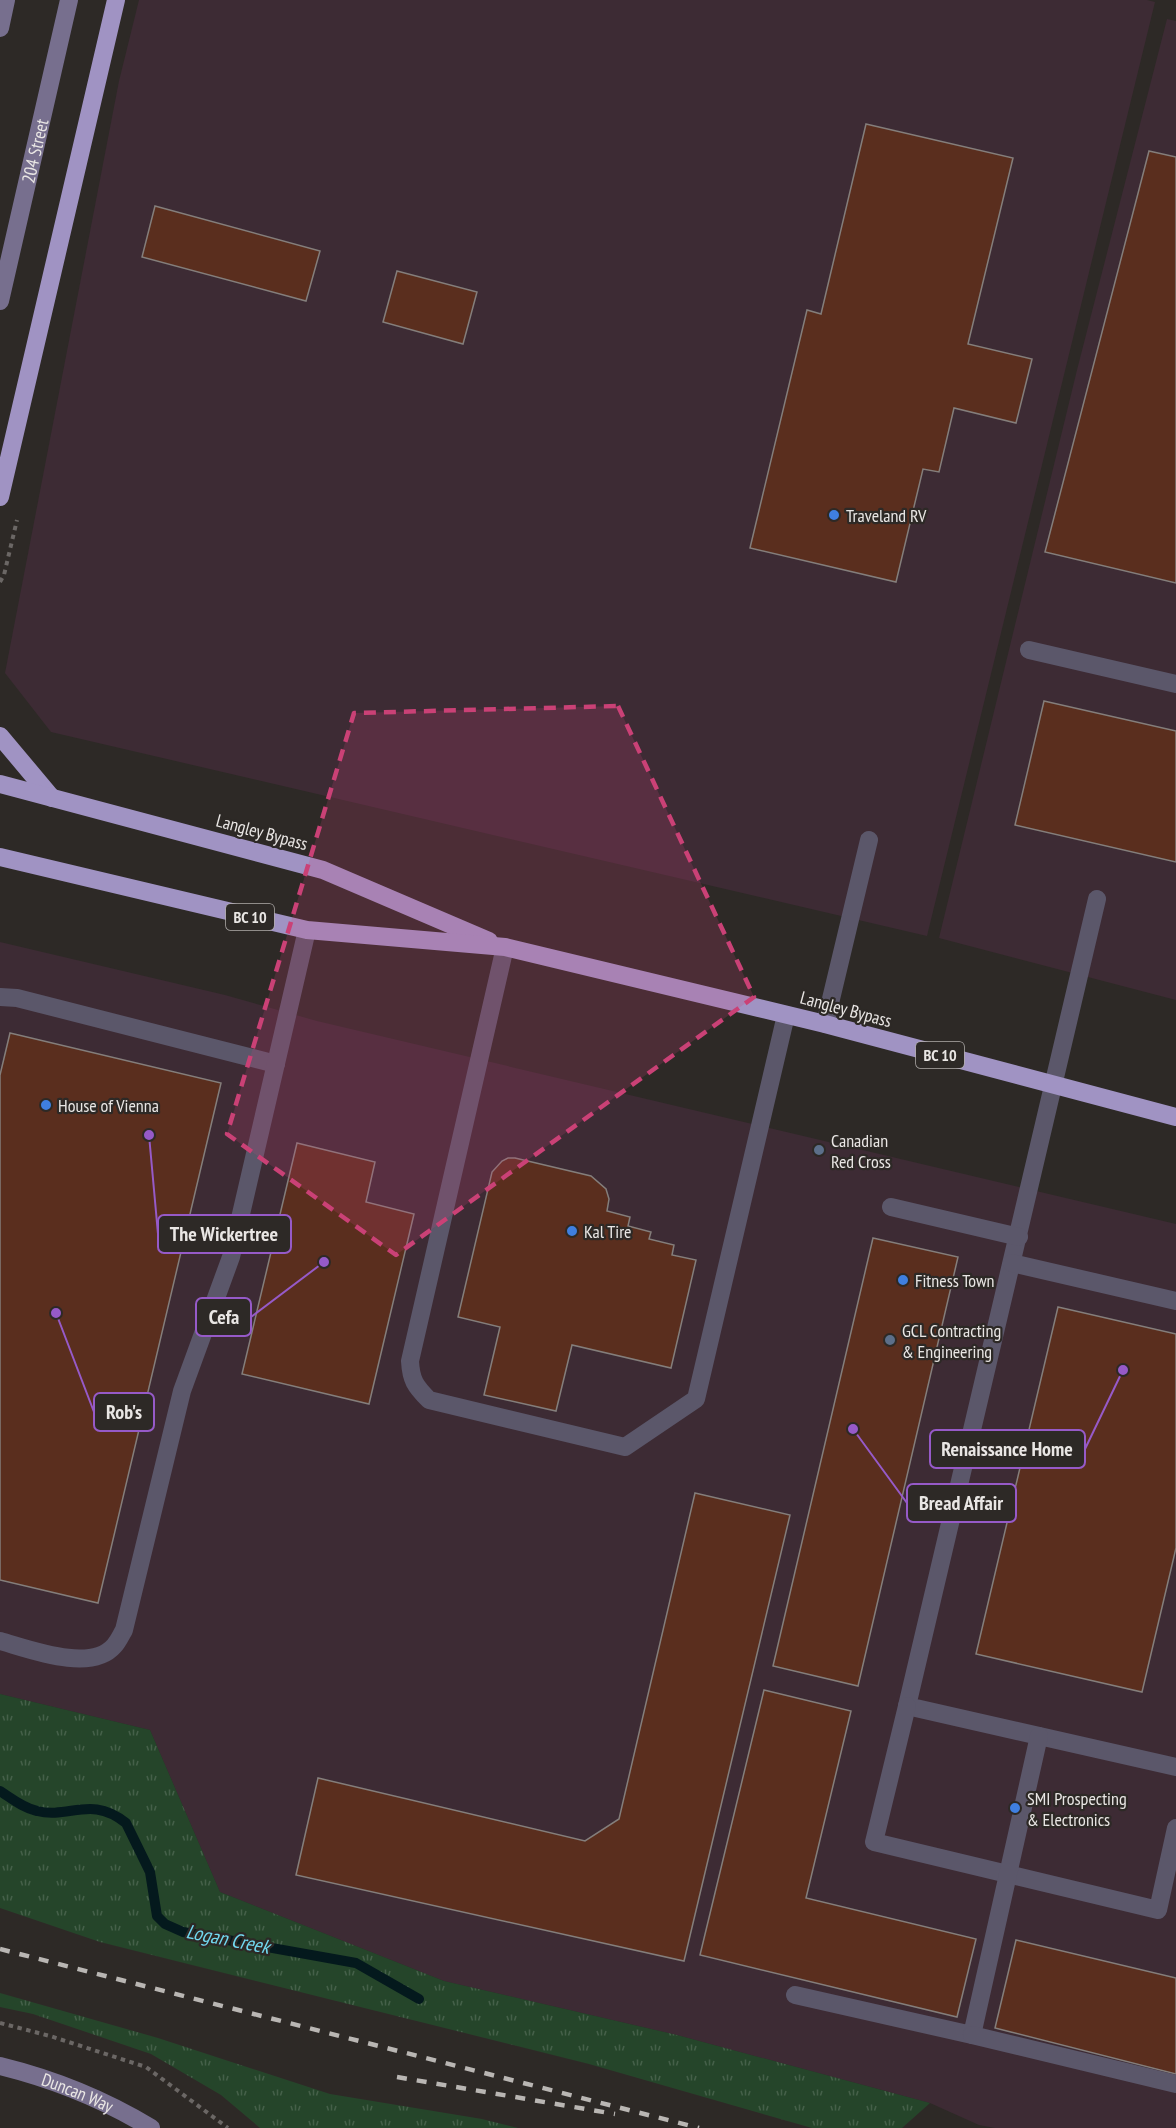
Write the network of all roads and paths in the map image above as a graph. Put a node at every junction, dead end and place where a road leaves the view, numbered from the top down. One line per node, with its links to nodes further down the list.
1 (6, 0): 4 (main road)
2 (69, 0): 5 (main road, 204 Street)
3 (116, 0): 6 (highway)
4 (0, 28)
5 (0, 301)
6 (0, 497)
7 (1029, 650): 8 (lane)
8 (1176, 684)
9 (0, 736): 11 (highway)
10 (0, 784): 11 (highway, Langley Bypass / BC 10)
11 (52, 798): 16 (highway, Langley Bypass / BC 10)
12 (869, 840): 19 (lane)
13 (3, 860): 15 (highway, Langley Bypass / BC 10)
14 (1097, 898): 21 (lane)
15 (307, 930): 16 (highway, Langley Bypass / BC 10); 20 (lane)
16 (505, 947): 18 (highway, Langley Bypass / BC 10); 18 (lane)
17 (0, 997): 20 (lane)
18 (786, 1015): 19 (highway, Langley Bypass / BC 10)
19 (825, 1024): 21 (highway, Langley Bypass / BC 10)
20 (276, 1064): 27 (lane)
21 (1054, 1085): 22 (highway, Langley Bypass / BC 10); 24 (lane)
22 (1176, 1117)
23 (891, 1207): 24 (lane)
24 (1019, 1238): 25 (lane)
25 (1012, 1263): 26 (lane); 28 (lane)
26 (1176, 1302)
27 (0, 1641)
28 (907, 1706): 29 (lane); 32 (lane)
29 (1039, 1736): 30 (lane); 32 (lane)
30 (1176, 1767)
31 (1176, 1828): 32 (lane)
32 (1008, 1874): 35 (lane)
33 (795, 1995): 35 (lane)
34 (0, 2023): 39 (path)
35 (972, 2035): 37 (lane)
36 (0, 2066): 38 (main road, Duncan Way)
37 (1176, 2084)
38 (152, 2128)
39 (228, 2128)

